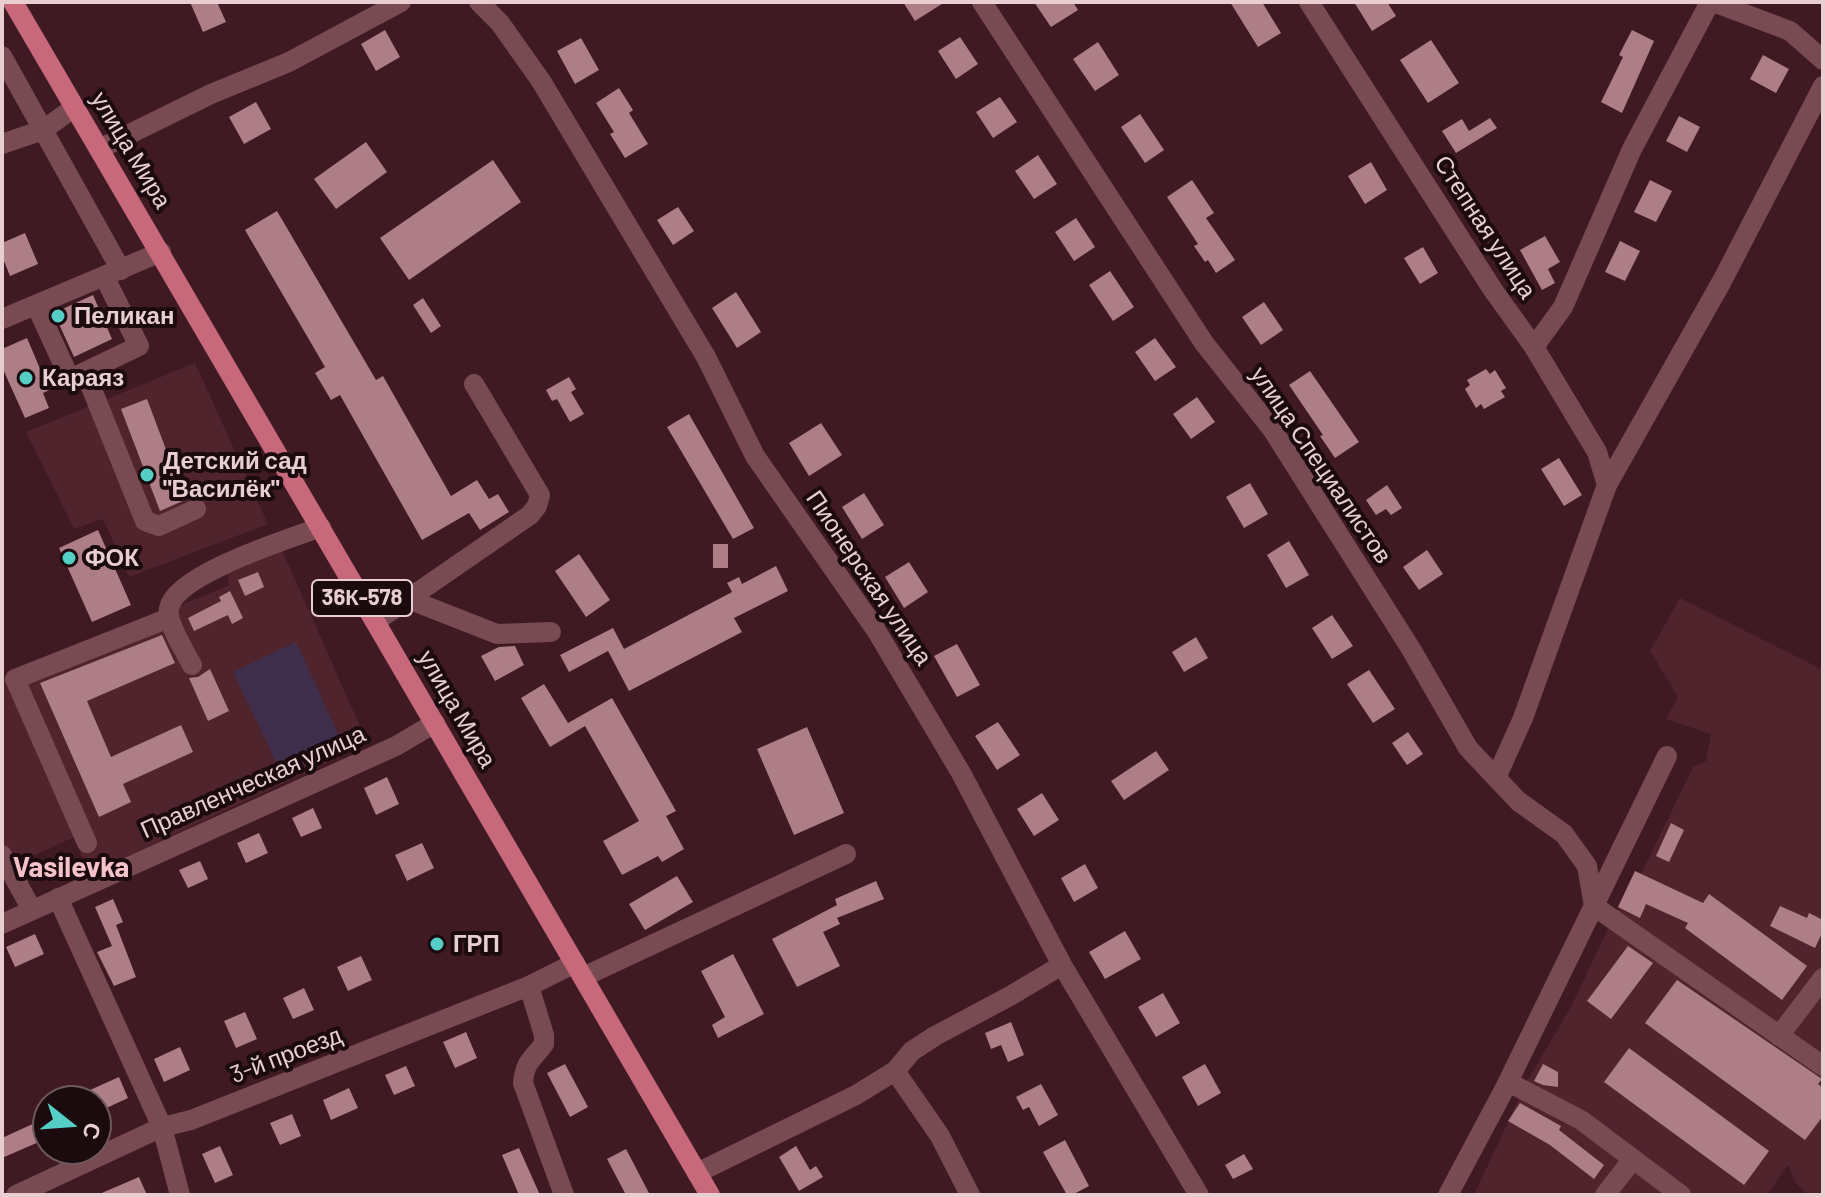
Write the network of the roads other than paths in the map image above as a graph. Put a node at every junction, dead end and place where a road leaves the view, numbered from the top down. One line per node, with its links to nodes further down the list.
1 (13, 2): 10 (main road, улица Мира / 36К-578)
2 (401, 2): 13 (street)
3 (479, 2): 39 (street, Пионерская улица)
4 (982, 2): 31 (street, улица Специалистов)
5 (1309, 2): 18 (street, Степная улица)
6 (1712, 2): 8 (street); 18 (street)
7 (2, 56): 11 (street)
8 (1823, 60)
9 (1823, 86): 21 (street)
10 (75, 107): 11 (street); 13 (main road, улица Мира / 36К-578)
11 (43, 130): 12 (street); 15 (street)
12 (2, 144)
13 (99, 149): 14 (main road, улица Мира / 36К-578)
14 (161, 252): 15 (street); 23 (main road, улица Мира / 36К-578)
15 (113, 273): 16 (street); 19 (street)
16 (36, 305): 17 (street); 19 (street)
17 (2, 319)
18 (1534, 347): 21 (street, Степная улица)
19 (85, 372): 22 (street)
20 (474, 384): 24 (street)
21 (1607, 485): 31 (street)
22 (196, 509)
23 (321, 527): 25 (street); 26 (main road, улица Мира / 36К-578)
24 (408, 599): 26 (street); 27 (street)
25 (169, 618): 28 (street); 32 (street)
26 (376, 621): 29 (main road, улица Мира / 36К-578)
27 (551, 632)
28 (192, 665)
29 (435, 723): 35 (street, Правленческая улица); 40 (main road, улица Мира / 36К-578)
30 (1667, 756): 36 (street)
31 (1496, 778): 36 (street, улица Специалистов)
32 (87, 843)
33 (846, 854): 40 (street, 3-й проезд)
34 (2, 855): 37 (street)
35 (58, 898): 37 (street, Правленческая улица); 47 (street)
36 (1594, 906): 43 (street); 46 (street)
37 (32, 910): 38 (street, Правленческая улица)
38 (2, 924)
39 (1062, 965): 45 (street); 55 (street, Пионерская улица)
40 (579, 970): 42 (street, 3-й проезд); 49 (main road, улица Мира / 36К-578)
41 (1823, 978): 43 (street)
42 (529, 986): 47 (street, 3-й проезд); 52 (street)
43 (1779, 1036): 44 (street)
44 (1823, 1066)
45 (895, 1071): 49 (street); 54 (street)
46 (1508, 1082): 48 (street); 56 (street)
47 (162, 1127): 50 (street, 3-й проезд); 51 (street)
48 (1633, 1159): 57 (street); 58 (street)
49 (697, 1173): 53 (main road, улица Мира / 36К-578)
50 (16, 1195)
51 (180, 1195)
52 (564, 1195)
53 (710, 1195)
54 (970, 1195)
55 (1199, 1195)
56 (1448, 1195)
57 (1605, 1195)
58 (1681, 1195)

